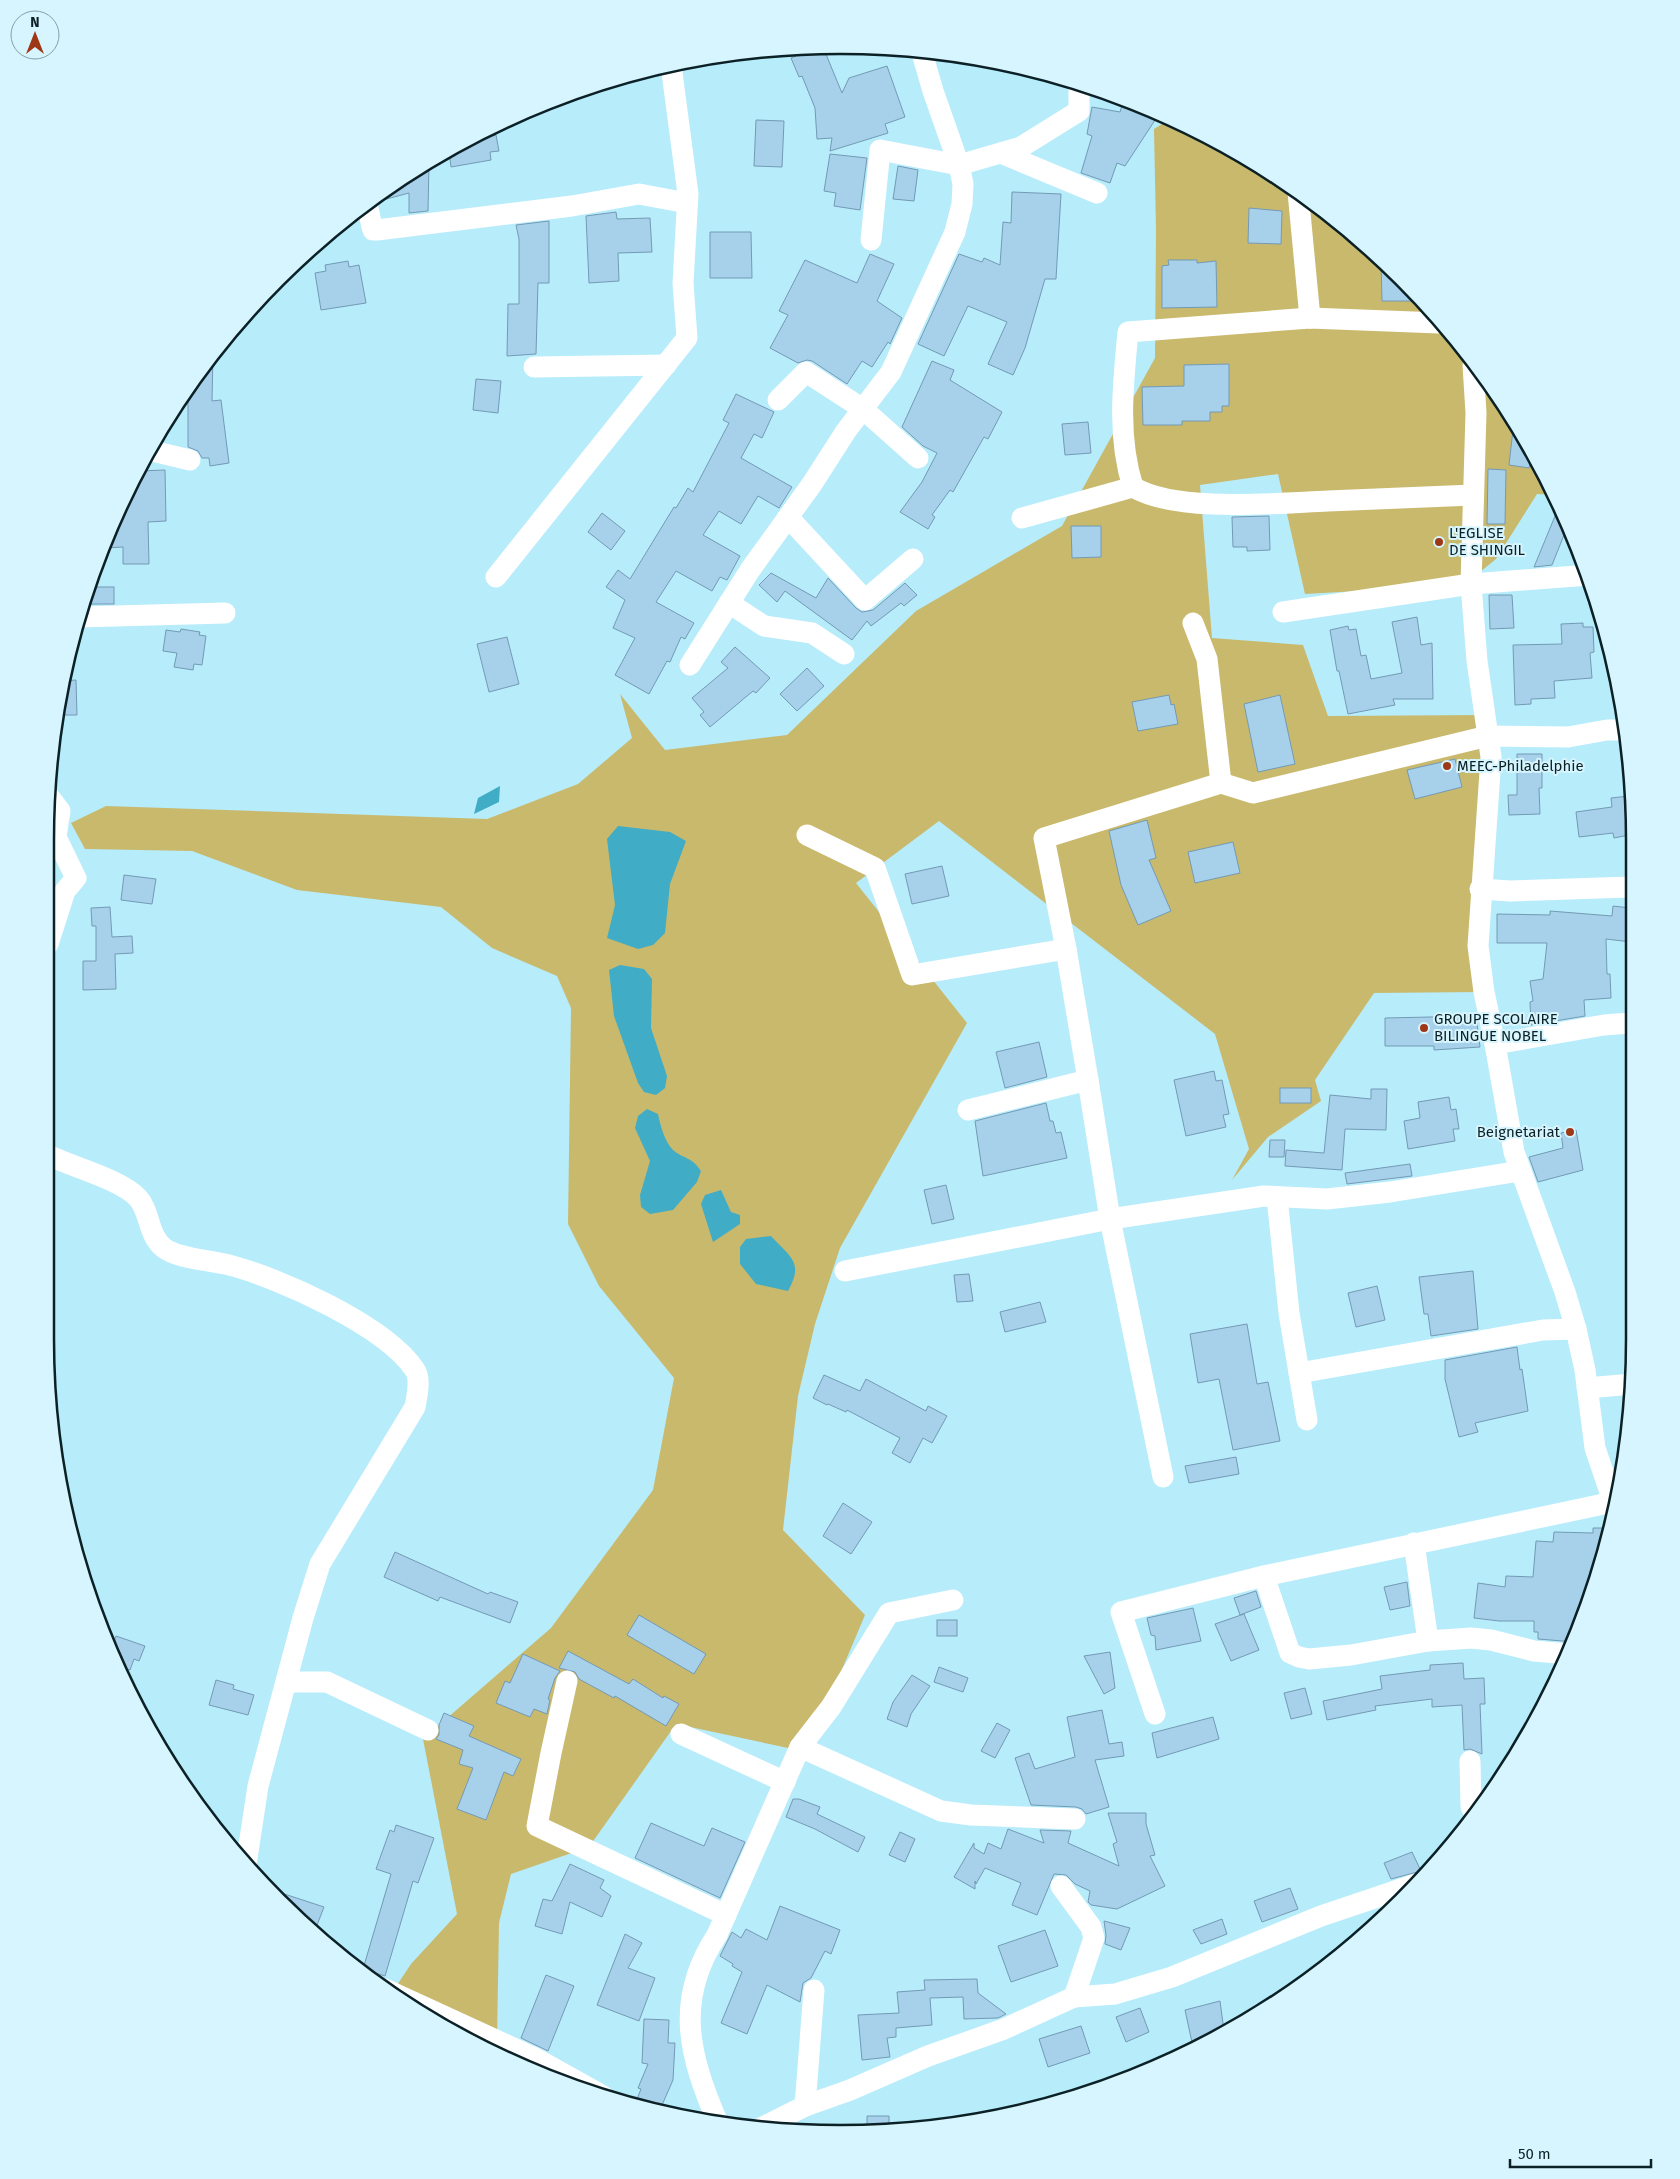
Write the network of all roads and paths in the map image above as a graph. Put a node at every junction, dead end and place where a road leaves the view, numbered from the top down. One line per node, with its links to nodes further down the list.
1 (924, 58): 5 (street)
2 (672, 73): 8 (street)
3 (1080, 91): 4 (street)
4 (1000, 153): 5 (street); 6 (street)
5 (959, 165): 10 (street); 17 (street)
6 (1097, 193)
7 (1299, 202): 11 (street)
8 (687, 203): 9 (street); 13 (street)
9 (369, 211)
10 (871, 240)
11 (1310, 318): 12 (street); 21 (street)
12 (1432, 323)
13 (666, 365): 14 (street); 27 (street)
14 (534, 367)
15 (1474, 374): 22 (street)
16 (778, 400): 17 (street)
17 (863, 409): 19 (street); 23 (street)
18 (156, 452): 20 (street)
19 (918, 458)
20 (190, 460)
21 (1133, 486): 22 (street); 24 (street)
22 (1474, 495): 28 (street)
23 (788, 517): 25 (street); 29 (street)
24 (1022, 518)
25 (913, 559)
26 (1581, 576): 28 (street)
27 (496, 577)
28 (1471, 584): 30 (street); 37 (street)
29 (729, 603): 34 (street); 35 (street)
30 (1283, 612)
31 (225, 613): 32 (street)
32 (87, 617)
33 (1193, 623): 38 (street)
34 (844, 654)
35 (690, 665)
36 (1619, 730): 37 (street)
37 (1488, 736): 38 (street); 42 (street)
38 (1221, 783): 44 (street)
39 (55, 804): 43 (street)
40 (807, 835): 44 (street)
41 (1626, 887): 42 (street)
42 (1480, 889): 46 (street)
43 (54, 925)
44 (1066, 949): 47 (street)
45 (1626, 1023): 46 (street)
46 (1495, 1044): 50 (street)
47 (1088, 1080): 48 (street); 52 (street)
48 (968, 1110)
49 (54, 1158): 68 (street)
50 (1520, 1171): 51 (street); 54 (street)
51 (1277, 1197): 52 (street); 55 (street)
52 (1110, 1219): 53 (street); 59 (street)
53 (845, 1271)
54 (1576, 1329): 55 (street); 57 (street)
55 (1299, 1373): 58 (street)
56 (1625, 1385): 57 (street)
57 (1587, 1388): 60 (street)
58 (1307, 1420)
59 (1163, 1477)
60 (1611, 1494)
61 (1608, 1505): 62 (street)
62 (1414, 1543): 63 (street); 65 (street)
63 (1264, 1576): 65 (street); 69 (street)
64 (953, 1600): 72 (street)
65 (1428, 1641): 66 (street)
66 (1560, 1653)
67 (567, 1681): 80 (street)
68 (287, 1682): 70 (street); 77 (street)
69 (1155, 1714)
70 (428, 1730)
71 (681, 1734): 74 (street)
72 (800, 1747): 74 (street); 76 (street)
73 (1470, 1761): 75 (street)
74 (784, 1782): 80 (street)
75 (1472, 1807)
76 (1075, 1819)
77 (247, 1855)
78 (1061, 1886): 82 (street)
79 (1402, 1889): 82 (street)
80 (726, 1915): 86 (street)
81 (814, 1990): 85 (street)
82 (1074, 1997): 85 (street)
83 (435, 2013): 84 (street)
84 (566, 2076)
85 (805, 2106): 87 (street)
86 (714, 2115)
87 (772, 2122)

